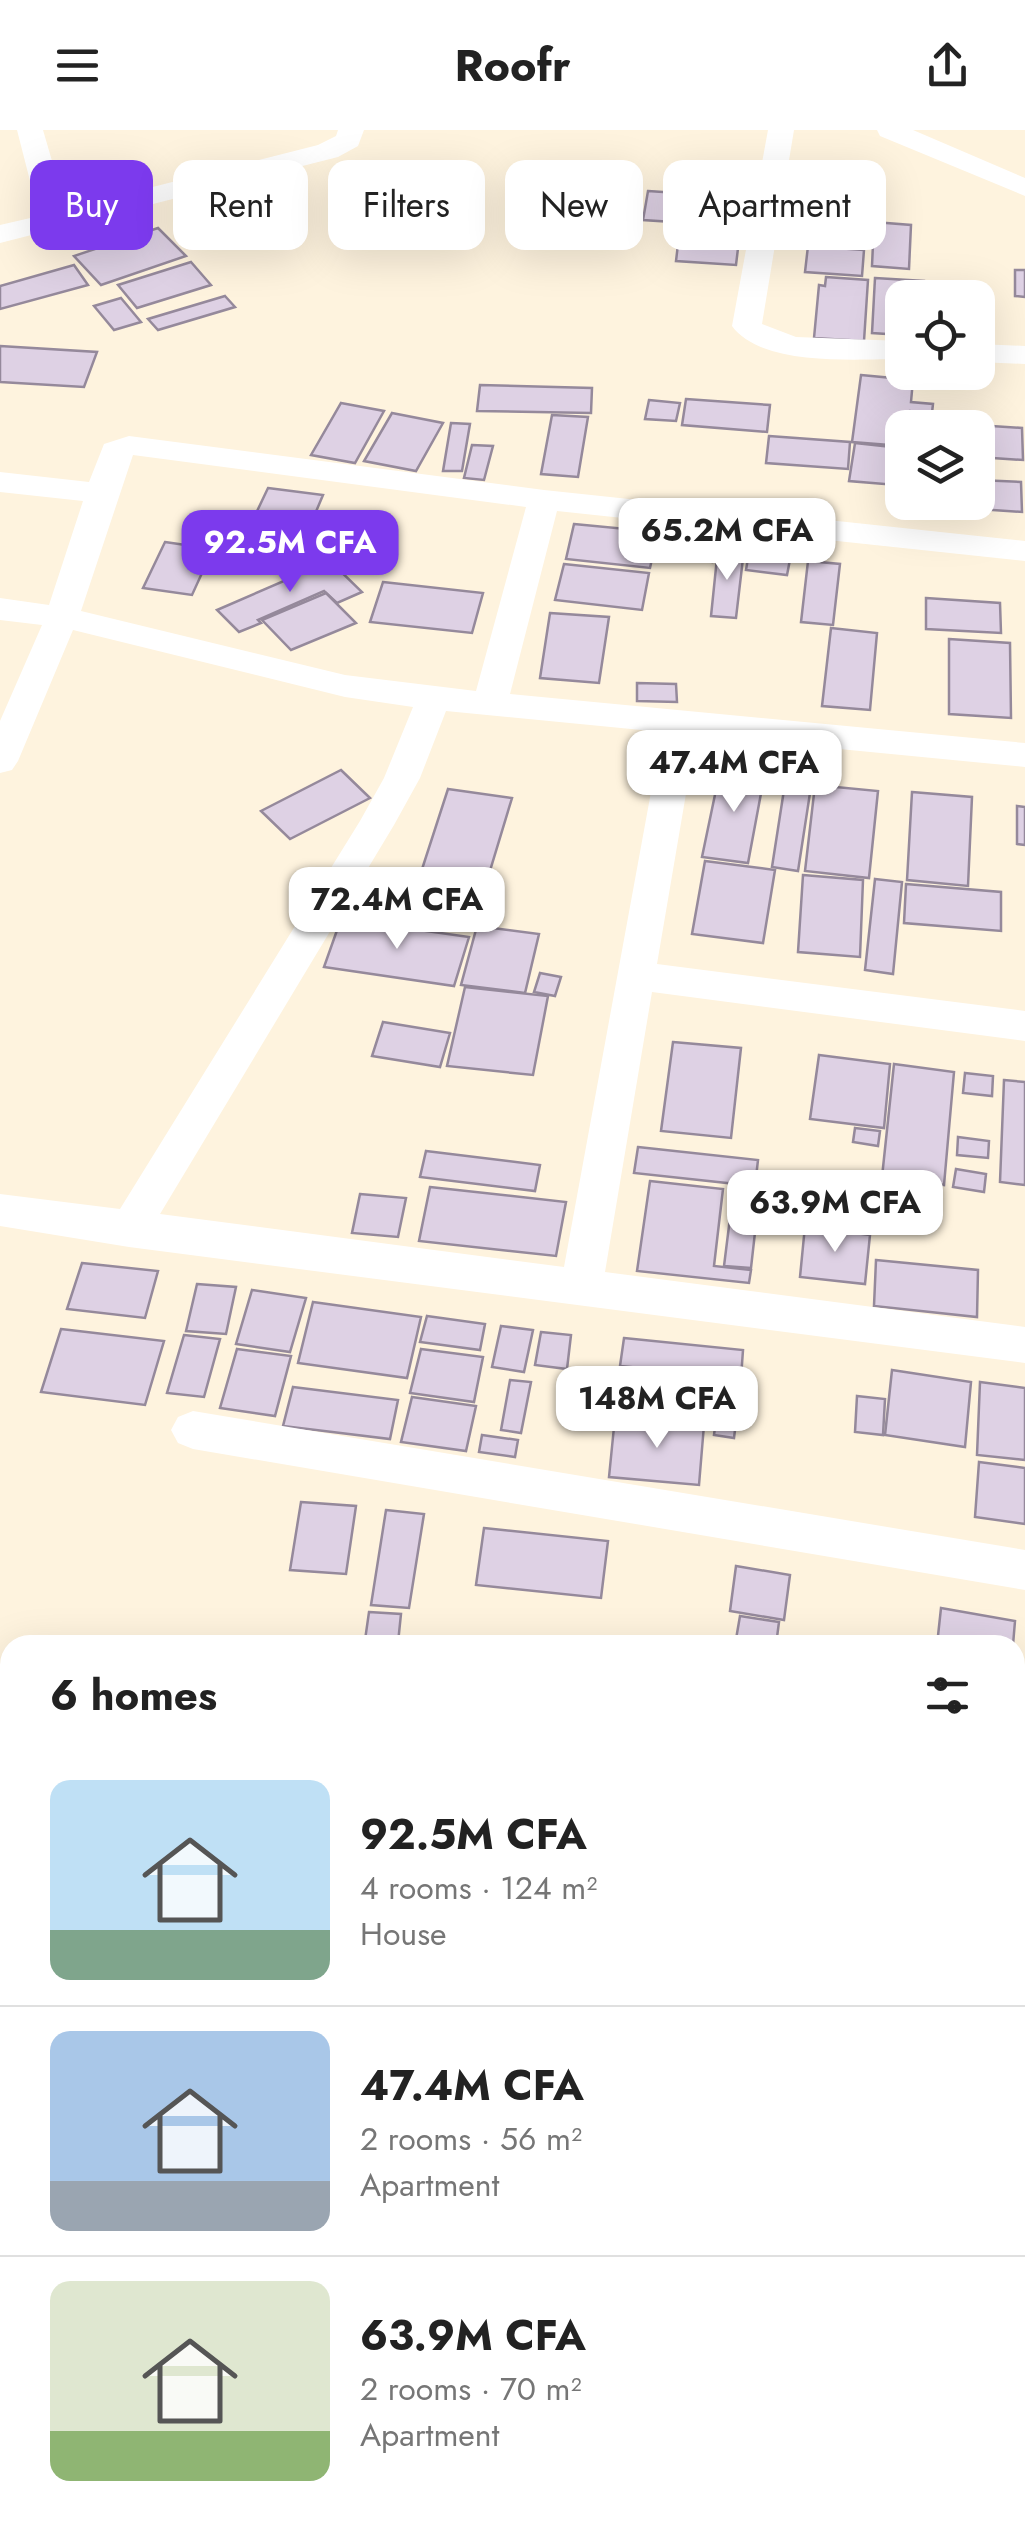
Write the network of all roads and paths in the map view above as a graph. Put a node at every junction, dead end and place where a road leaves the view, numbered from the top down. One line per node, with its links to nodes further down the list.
1 (30, 130): 5 (street)
2 (350, 130): 7 (street)
3 (781, 130): 10 (street)
4 (890, 130): 6 (street)
5 (38, 160)
6 (1025, 188)
7 (153, 196)
8 (30, 225): 9 (street)
9 (0, 234)
10 (885, 349)
11 (995, 354): 12 (street)
12 (1025, 355)
13 (0, 482): 14 (street)
14 (102, 493): 15 (street); 18 (street)
15 (544, 500): 16 (street); 20 (street)
16 (1025, 551)
17 (0, 609): 18 (street)
18 (62, 618): 19 (street); 23 (street)
19 (434, 698): 20 (street); 27 (street)
20 (490, 702): 21 (street)
21 (681, 720): 22 (street); 24 (street)
22 (1025, 755)
23 (0, 761)
24 (639, 976): 25 (street); 28 (street)
25 (1025, 1026)
26 (0, 1210): 27 (street)
27 (129, 1230): 28 (street)
28 (581, 1288): 29 (street)
29 (1025, 1345)
30 (193, 1430): 31 (street)
31 (1025, 1570)

